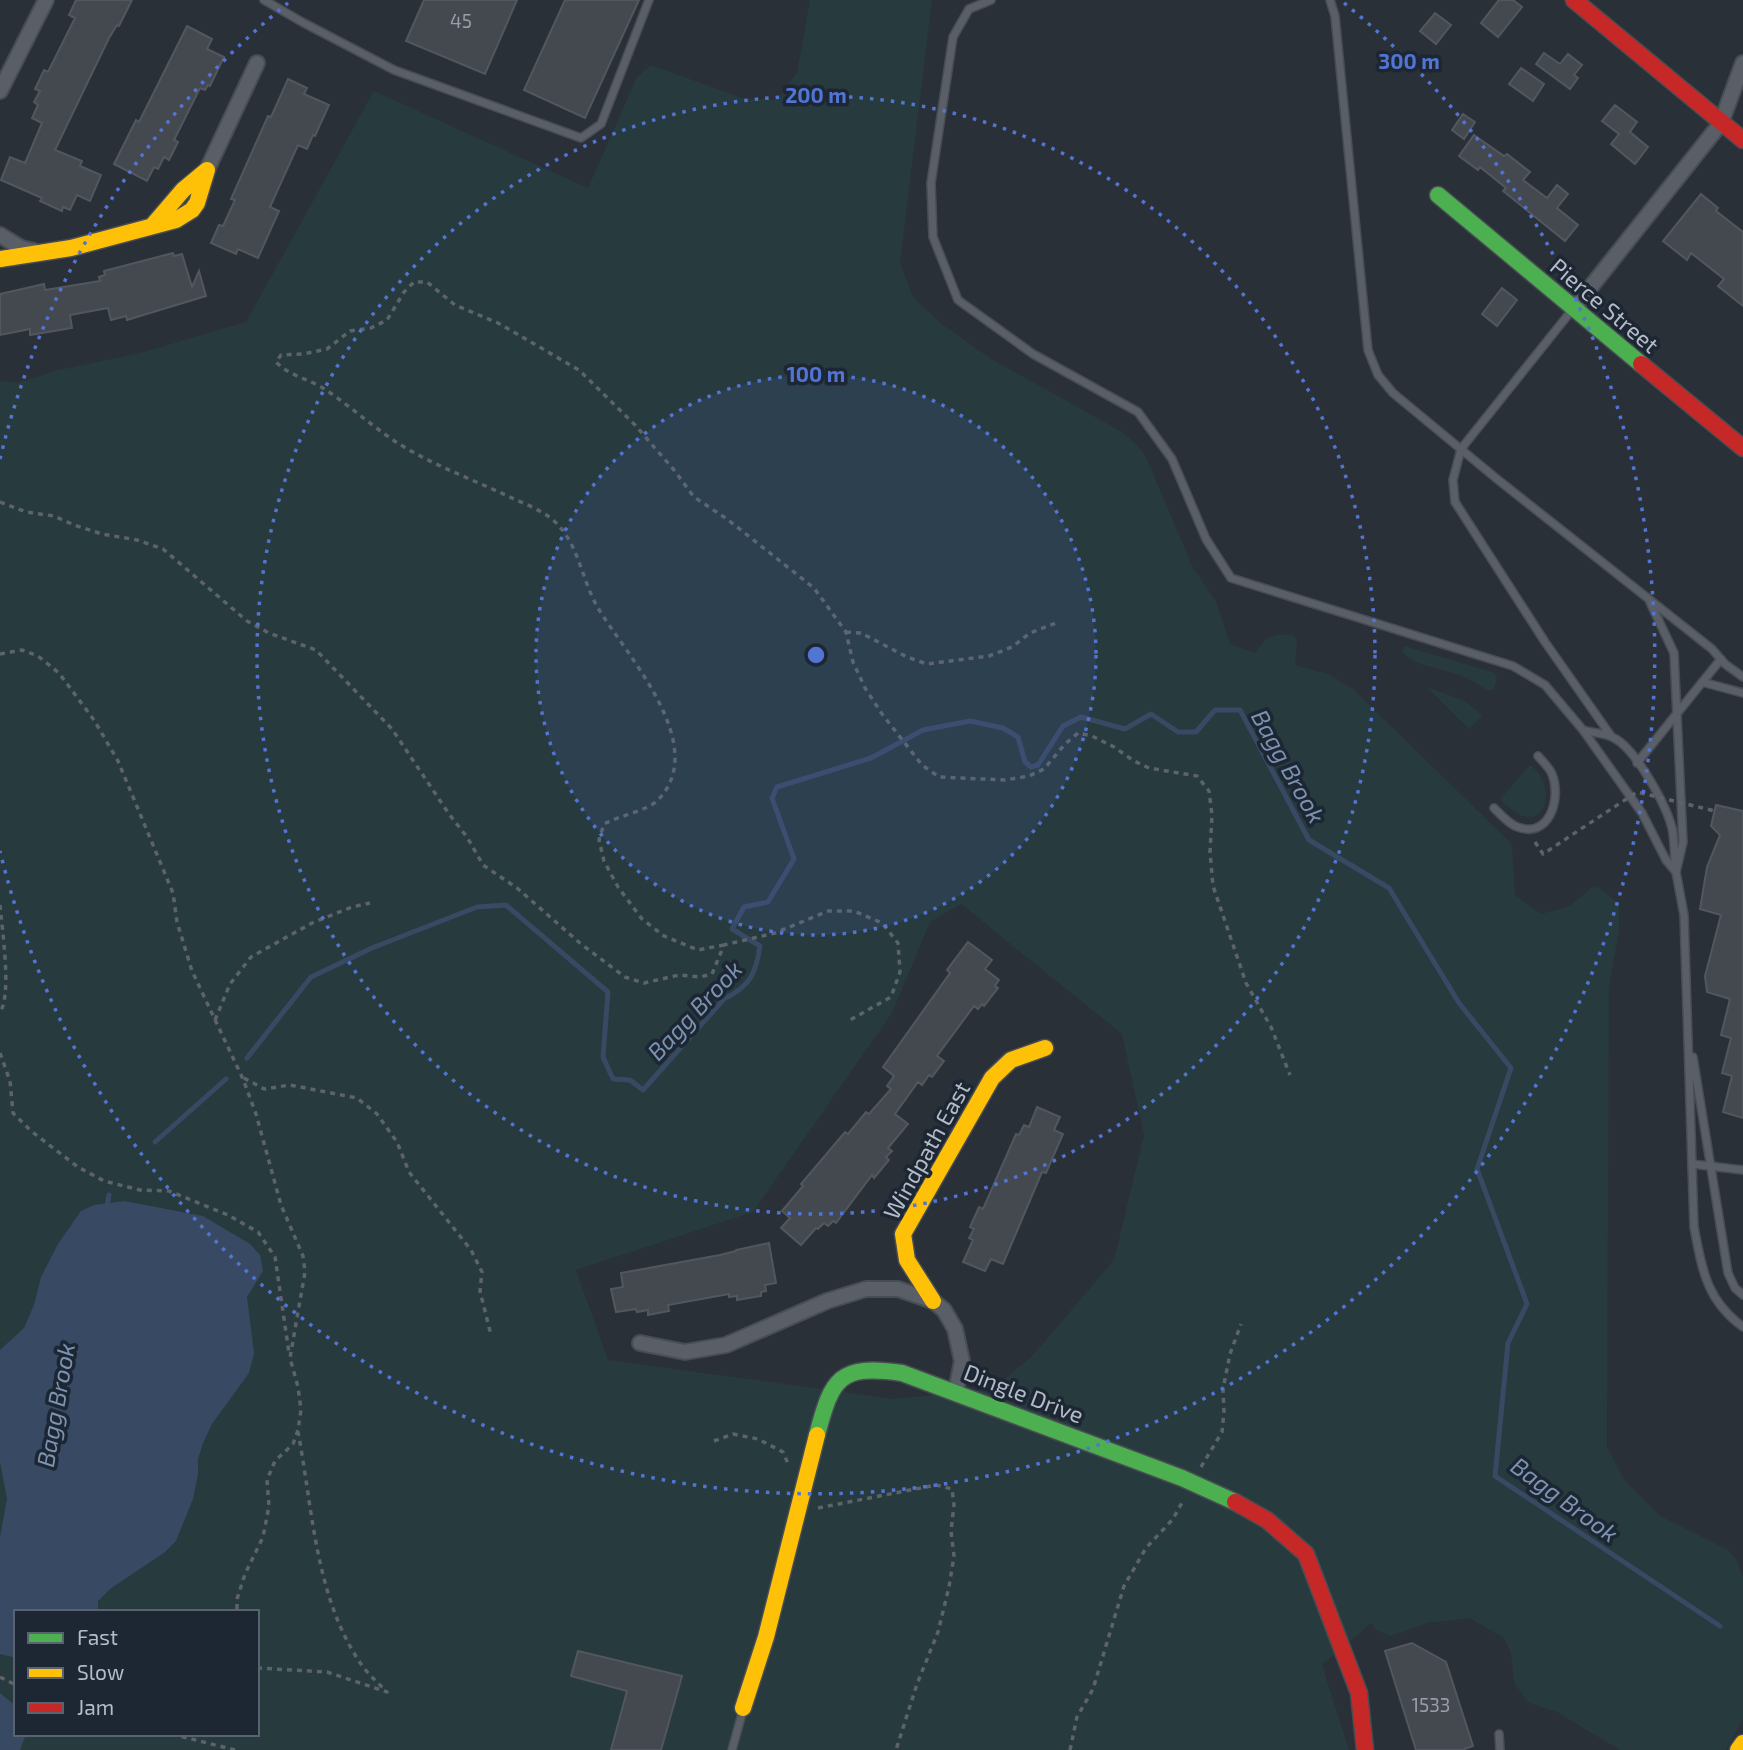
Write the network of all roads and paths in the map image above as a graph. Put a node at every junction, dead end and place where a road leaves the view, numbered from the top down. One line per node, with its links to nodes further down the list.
1 (46, 0): 9 (street)
2 (264, 0): 3 (lane)
3 (649, 0)
4 (991, 0): 30 (lane)
5 (1330, 0): 19 (lane)
6 (1574, 0): 10 (street)
7 (257, 63): 12 (street)
8 (1743, 63): 10 (street)
9 (0, 91)
10 (1721, 123): 11 (street); 17 (street)
11 (1743, 140)
12 (206, 170): 15 (street)
13 (1438, 195): 17 (street, Pierce Street)
14 (0, 235): 15 (street)
15 (49, 252): 16 (street)
16 (0, 259)
17 (1574, 308): 18 (street, Pierce Street); 19 (lane)
18 (1743, 448)
19 (1461, 449): 21 (lane); 31 (lane)
20 (0, 502): 40 (path)
21 (1648, 598): 25 (lane); 29 (lane)
22 (1056, 623): 23 (path)
23 (846, 632): 40 (path); 47 (path)
24 (0, 654): 42 (path)
25 (1721, 659): 26 (lane); 27 (lane)
26 (1743, 677)
27 (1702, 682): 28 (lane); 29 (lane)
28 (1743, 693)
29 (1677, 714): 33 (lane); 37 (lane)
30 (1583, 730): 31 (lane); 37 (lane)
31 (1611, 736): 33 (lane)
32 (1538, 756): 34 (lane)
33 (1637, 763): 37 (lane)
34 (1494, 808)
35 (1715, 811): 36 (path, bridge)
36 (1535, 842)
37 (1676, 872): 44 (lane)
38 (370, 903): 42 (path)
39 (0, 905): 41 (path)
40 (727, 944): 43 (path)
41 (0, 1012)
42 (215, 1020): 48 (path)
43 (850, 1020)
44 (1689, 1029): 49 (lane); 50 (lane)
45 (1045, 1048): 53 (street, Windpath East)
46 (0, 1053): 58 (path)
47 (1290, 1075)
48 (242, 1077): 56 (path); 58 (path)
49 (1692, 1164): 50 (lane); 55 (lane)
50 (1712, 1167): 51 (lane); 52 (lane)
51 (1743, 1170)
52 (1743, 1295)
53 (933, 1301): 57 (street); 59 (street, Windpath East)
54 (1241, 1324): 63 (path)
55 (1743, 1327)
56 (491, 1335)
57 (640, 1343)
58 (290, 1358): 60 (path)
59 (956, 1391): 63 (street, Dingle Drive); 64 (street, Dingle Drive)
60 (298, 1430): 65 (path); 66 (path)
61 (715, 1441): 62 (path)
62 (793, 1473)
63 (1193, 1483): 74 (path); 75 (street, Dingle Drive)
64 (801, 1499): 67 (street, Dingle Drive); 73 (path)
65 (237, 1610)
66 (259, 1668)
67 (743, 1708): 72 (lane)
68 (1499, 1734): 76 (lane)
69 (181, 1736): 71 (path)
70 (1743, 1743): 77 (street)
71 (235, 1750)
72 (732, 1750)
73 (896, 1750)
74 (1070, 1750)
75 (1365, 1750)
76 (1500, 1750)
77 (1738, 1750)

